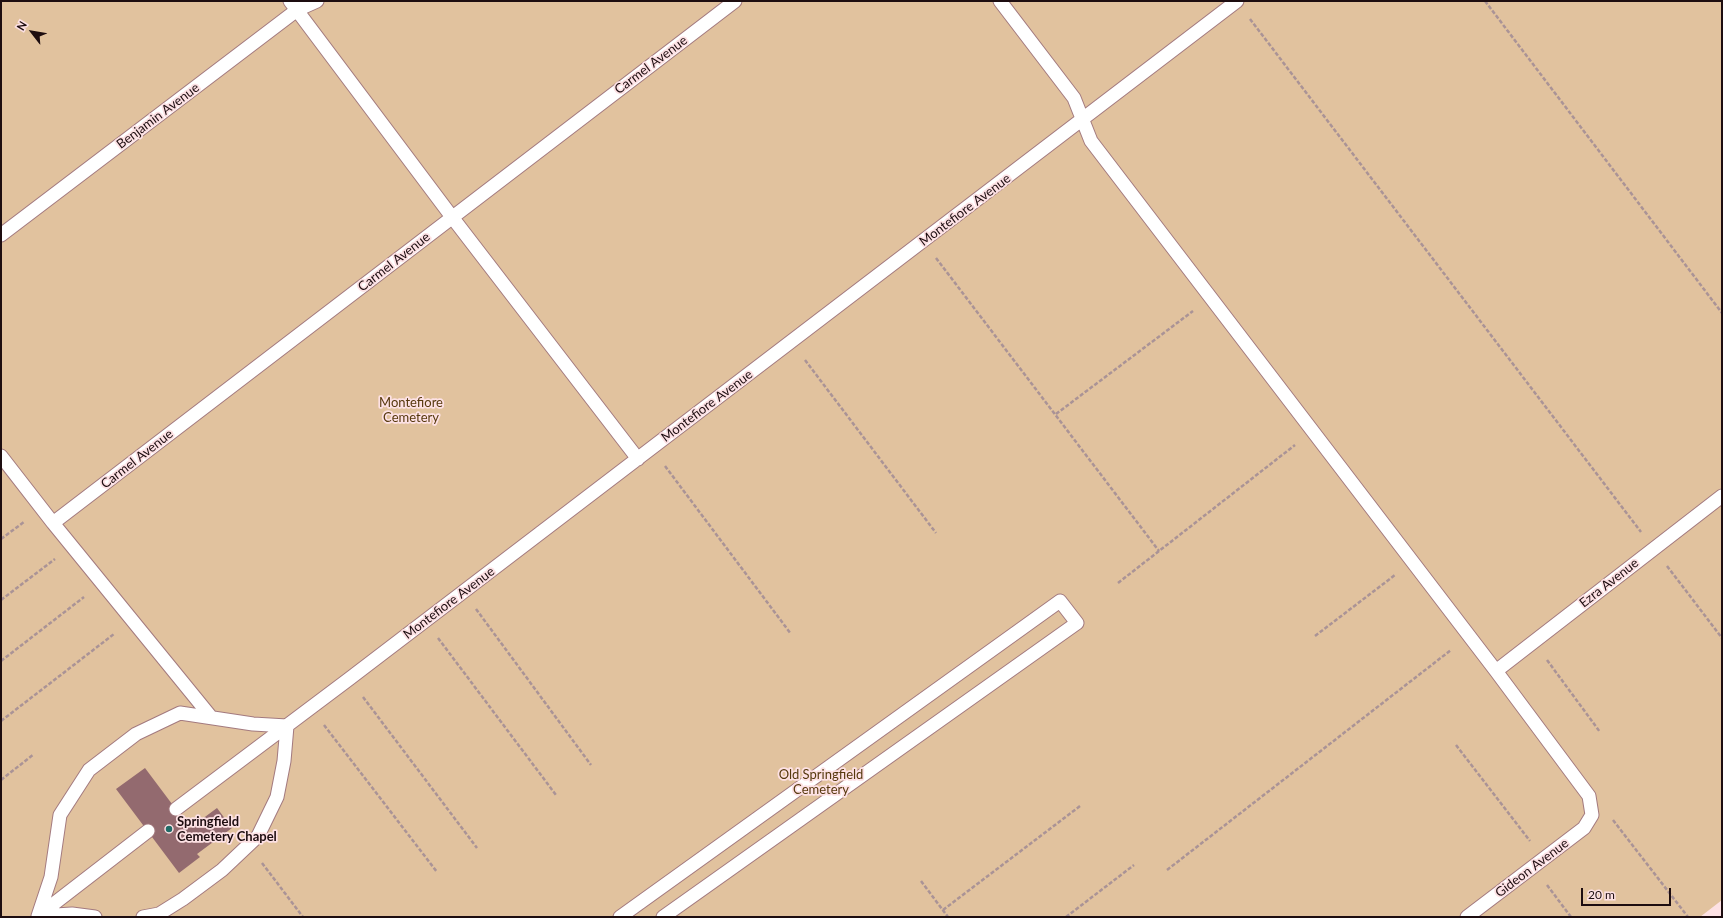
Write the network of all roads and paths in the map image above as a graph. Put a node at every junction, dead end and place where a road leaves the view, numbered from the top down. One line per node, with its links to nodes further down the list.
1 (317, 1): 6 (lane, Benjamin Avenue)
2 (735, 1): 8 (lane, Carmel Avenue)
3 (1000, 1): 7 (lane)
4 (1237, 1): 7 (lane, Montefiore Avenue); 25 (path)
5 (1485, 1): 12 (path)
6 (293, 6): 8 (lane); 9 (lane, Benjamin Avenue)
7 (1082, 120): 10 (lane, Montefiore Avenue); 11 (lane)
8 (452, 217): 18 (lane); 21 (lane, Carmel Avenue)
9 (1, 235)
10 (923, 241): 13 (lane, Montefiore Avenue); 14 (path)
11 (1210, 298): 14 (path); 15 (lane)
12 (1722, 313)
13 (791, 342): 16 (lane, Montefiore Avenue); 22 (path)
14 (1056, 414): 26 (path)
15 (1312, 431): 26 (path); 27 (lane)
16 (652, 448): 18 (lane, Montefiore Avenue); 34 (path)
17 (1, 456): 20 (lane)
18 (638, 459): 30 (lane, Montefiore Avenue)
19 (1722, 496): 25 (lane, Ezra Avenue)
20 (42, 508): 21 (lane); 23 (path)
21 (53, 523): 24 (lane)
22 (936, 533)
23 (1, 539)
24 (72, 546): 29 (lane); 31 (path)
25 (1654, 549): 37 (path); 38 (lane, Ezra Avenue)
26 (1159, 550): 28 (path)
27 (1412, 562): 35 (path); 36 (lane)
28 (1118, 583)
29 (102, 584): 32 (lane); 39 (path)
30 (463, 592): 33 (lane, Montefiore Avenue); 49 (path)
31 (1, 600)
32 (132, 620): 43 (lane); 44 (path)
33 (425, 621): 41 (lane, Montefiore Avenue); 51 (path)
34 (791, 634)
35 (1315, 636)
36 (1469, 636): 40 (lane); 60 (path)
37 (1722, 638)
38 (1533, 642): 40 (lane, Ezra Avenue); 46 (path)
39 (1, 661)
40 (1496, 671): 54 (lane)
41 (349, 679): 42 (lane, Montefiore Avenue); 57 (path)
42 (311, 708): 45 (lane, Montefiore Avenue); 61 (path)
43 (211, 717): 45 (lane); 64 (lane)
44 (1, 721)
45 (287, 726): 53 (lane, Montefiore Avenue); 56 (lane)
46 (1600, 732)
47 (1456, 745): 58 (path)
48 (34, 754): 50 (path)
49 (592, 765)
50 (1, 780)
51 (556, 794)
52 (1080, 806): 63 (path)
53 (176, 809)
54 (1592, 815): 58 (lane, Gideon Avenue); 74 (path)
55 (148, 831): 64 (lane)
56 (248, 845): 66 (lane); 67 (path)
57 (477, 848)
58 (1539, 863): 72 (lane, Gideon Avenue); 73 (path)
59 (1134, 865): 71 (path)
60 (1167, 870)
61 (437, 872)
62 (921, 881): 63 (path)
63 (942, 910): 70 (path)
64 (37, 916): 65 (lane)
65 (94, 917)
66 (143, 917)
67 (303, 917)
68 (620, 917): 69 (lane)
69 (663, 917)
70 (948, 917)
71 (1066, 917)
72 (1467, 917)
73 (1571, 917)
74 (1688, 917)

